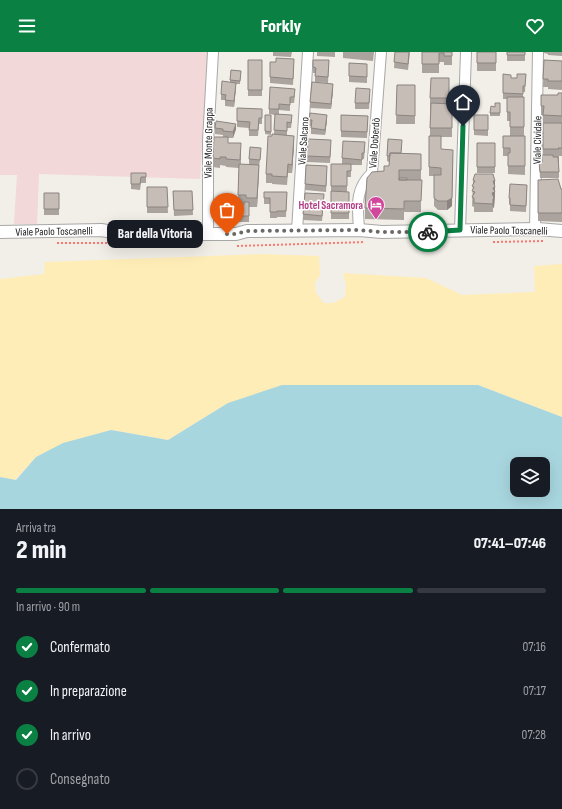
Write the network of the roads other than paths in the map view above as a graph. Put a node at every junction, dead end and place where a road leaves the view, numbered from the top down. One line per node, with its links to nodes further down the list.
1 (213, 52): 12 (street, Viale Monte Grappa)
2 (308, 52): 9 (street, Viale Salcano)
3 (381, 52): 7 (street, Viale Doberdò)
4 (466, 52): 8 (street)
5 (538, 52): 6 (street, Viale Cividale)
6 (535, 229): 8 (street, Viale Paolo Toscanelli); 10 (street, Viale Paolo Toscanelli)
7 (359, 230): 8 (street, Viale Paolo Toscanelli); 9 (street, Viale Paolo Toscanelli)
8 (460, 230)
9 (297, 231): 12 (street, Viale Paolo Toscanelli)
10 (562, 231)
11 (0, 232): 12 (street, Viale Paolo Toscanelli)
12 (208, 234)

